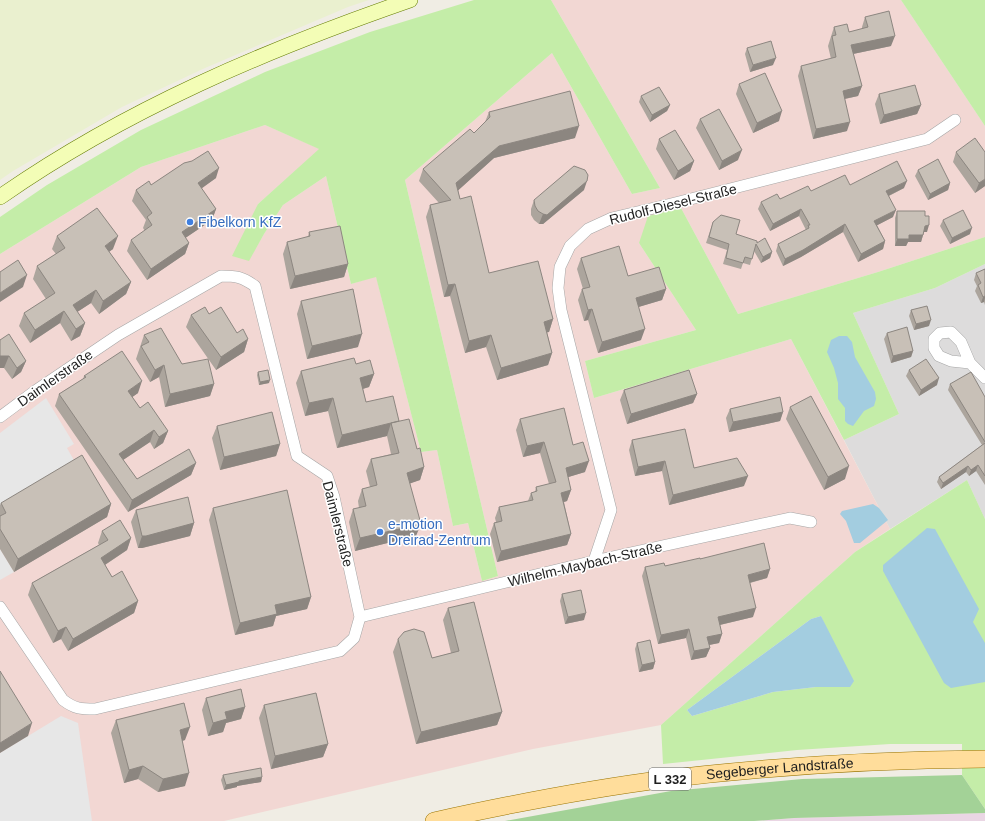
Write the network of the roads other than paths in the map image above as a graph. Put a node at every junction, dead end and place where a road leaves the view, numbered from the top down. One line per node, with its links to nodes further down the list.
1 (410, 0): 3 (main road)
2 (955, 120): 8 (street, Rudolf-Diesel-Straße)
3 (0, 197)
4 (970, 363): 5 (street)
5 (985, 378)
6 (0, 417): 10 (street, Daimlerstraße)
7 (811, 522): 8 (street, Wilhelm-Maybach-Straße)
8 (594, 561): 10 (street, Wilhelm-Maybach-Straße)
9 (0, 607): 10 (street, Daimlerstraße)
10 (360, 617)
11 (985, 759): 12 (main road, Segeberger Landstraße / L 332)
12 (434, 821)

